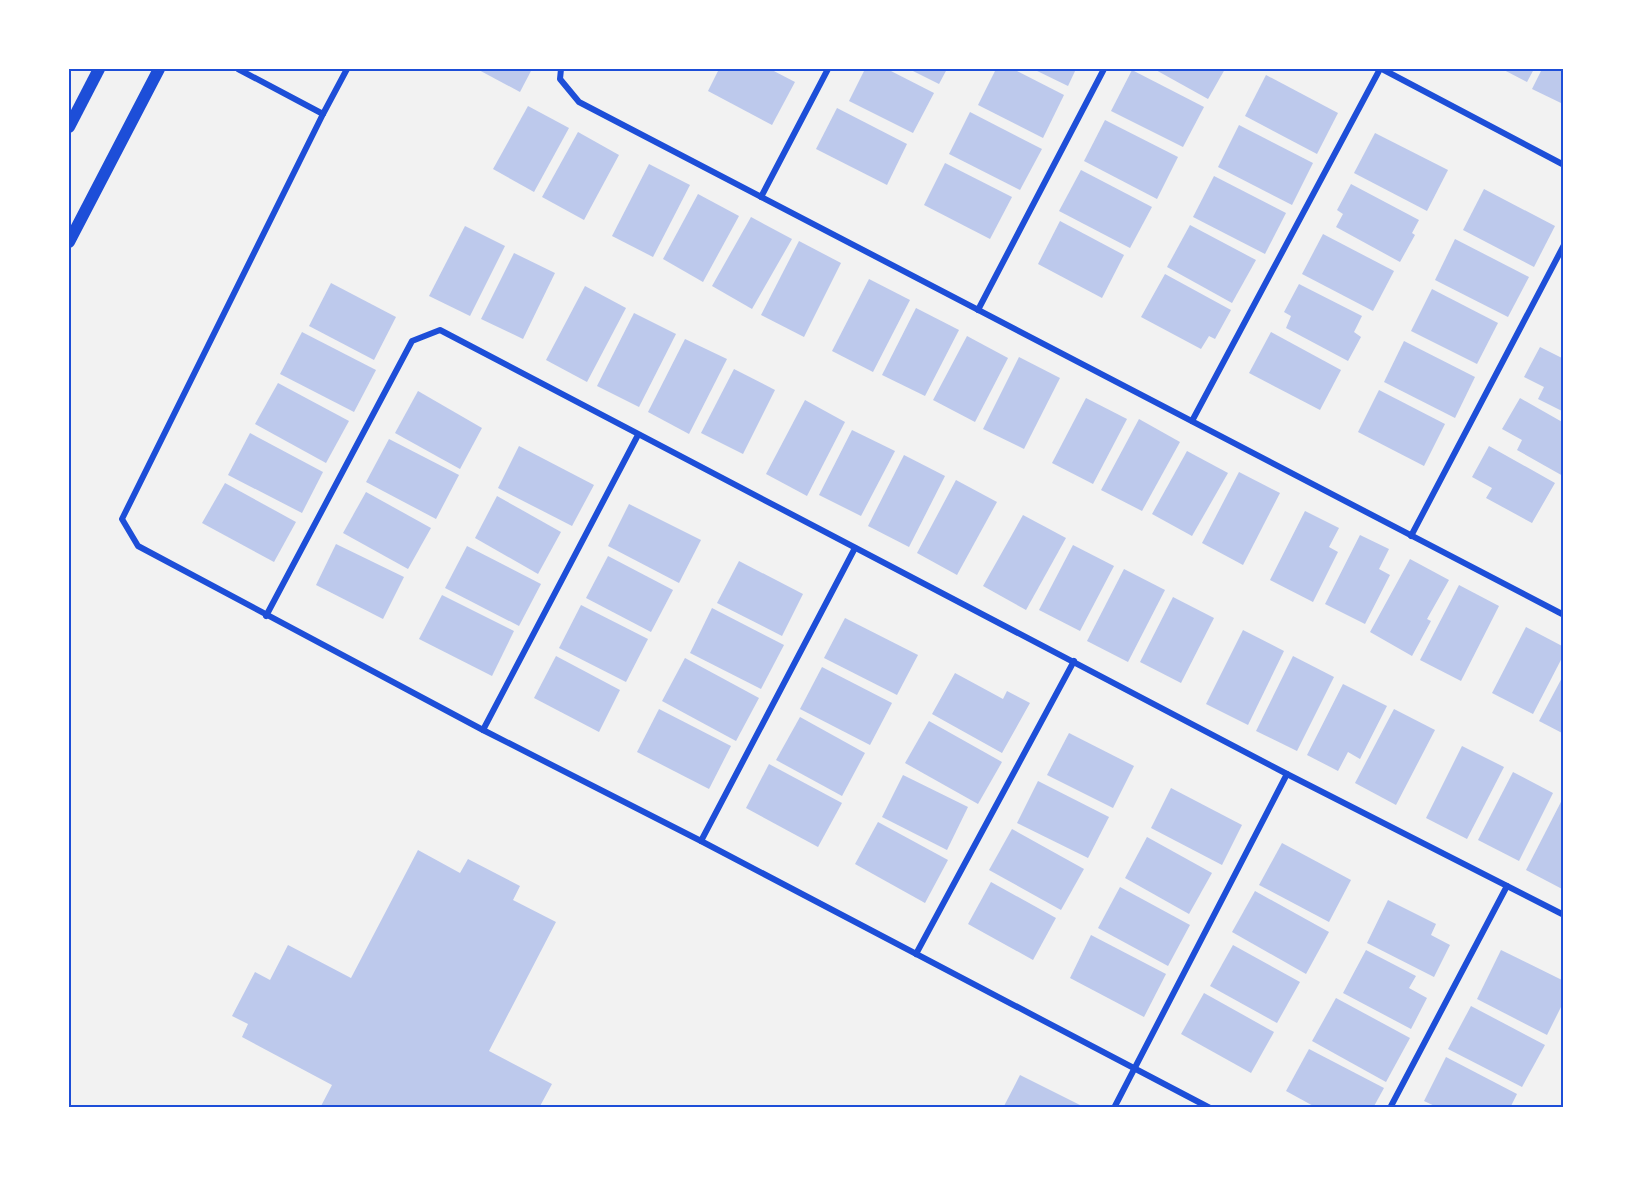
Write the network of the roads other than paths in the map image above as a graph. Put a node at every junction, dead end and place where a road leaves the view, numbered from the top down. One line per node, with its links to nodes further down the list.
1 (99, 69): 10 (main road)
2 (159, 69): 13 (main road)
3 (238, 69): 9 (street)
4 (347, 69): 9 (street)
5 (561, 69): 12 (street)
6 (828, 69): 12 (street)
7 (1104, 69): 15 (street)
8 (1381, 69): 11 (street); 16 (street)
9 (322, 114): 21 (street)
10 (69, 127)
11 (1564, 165)
12 (761, 197): 15 (street)
13 (69, 242)
14 (1564, 245): 18 (street)
15 (978, 310): 16 (street)
16 (1192, 421): 18 (street)
17 (638, 435): 19 (street); 21 (street); 23 (street)
18 (1411, 536): 20 (street)
19 (855, 548): 22 (street); 25 (street)
20 (1564, 615)
21 (266, 616): 23 (street)
22 (1074, 661): 24 (street); 28 (street)
23 (483, 730): 25 (street)
24 (1287, 774): 26 (street); 29 (street)
25 (700, 841): 28 (street)
26 (1507, 886): 27 (street); 32 (street)
27 (1564, 915)
28 (916, 954): 29 (street)
29 (1134, 1068): 30 (street); 31 (street)
30 (1114, 1108)
31 (1210, 1108)
32 (1390, 1108)

